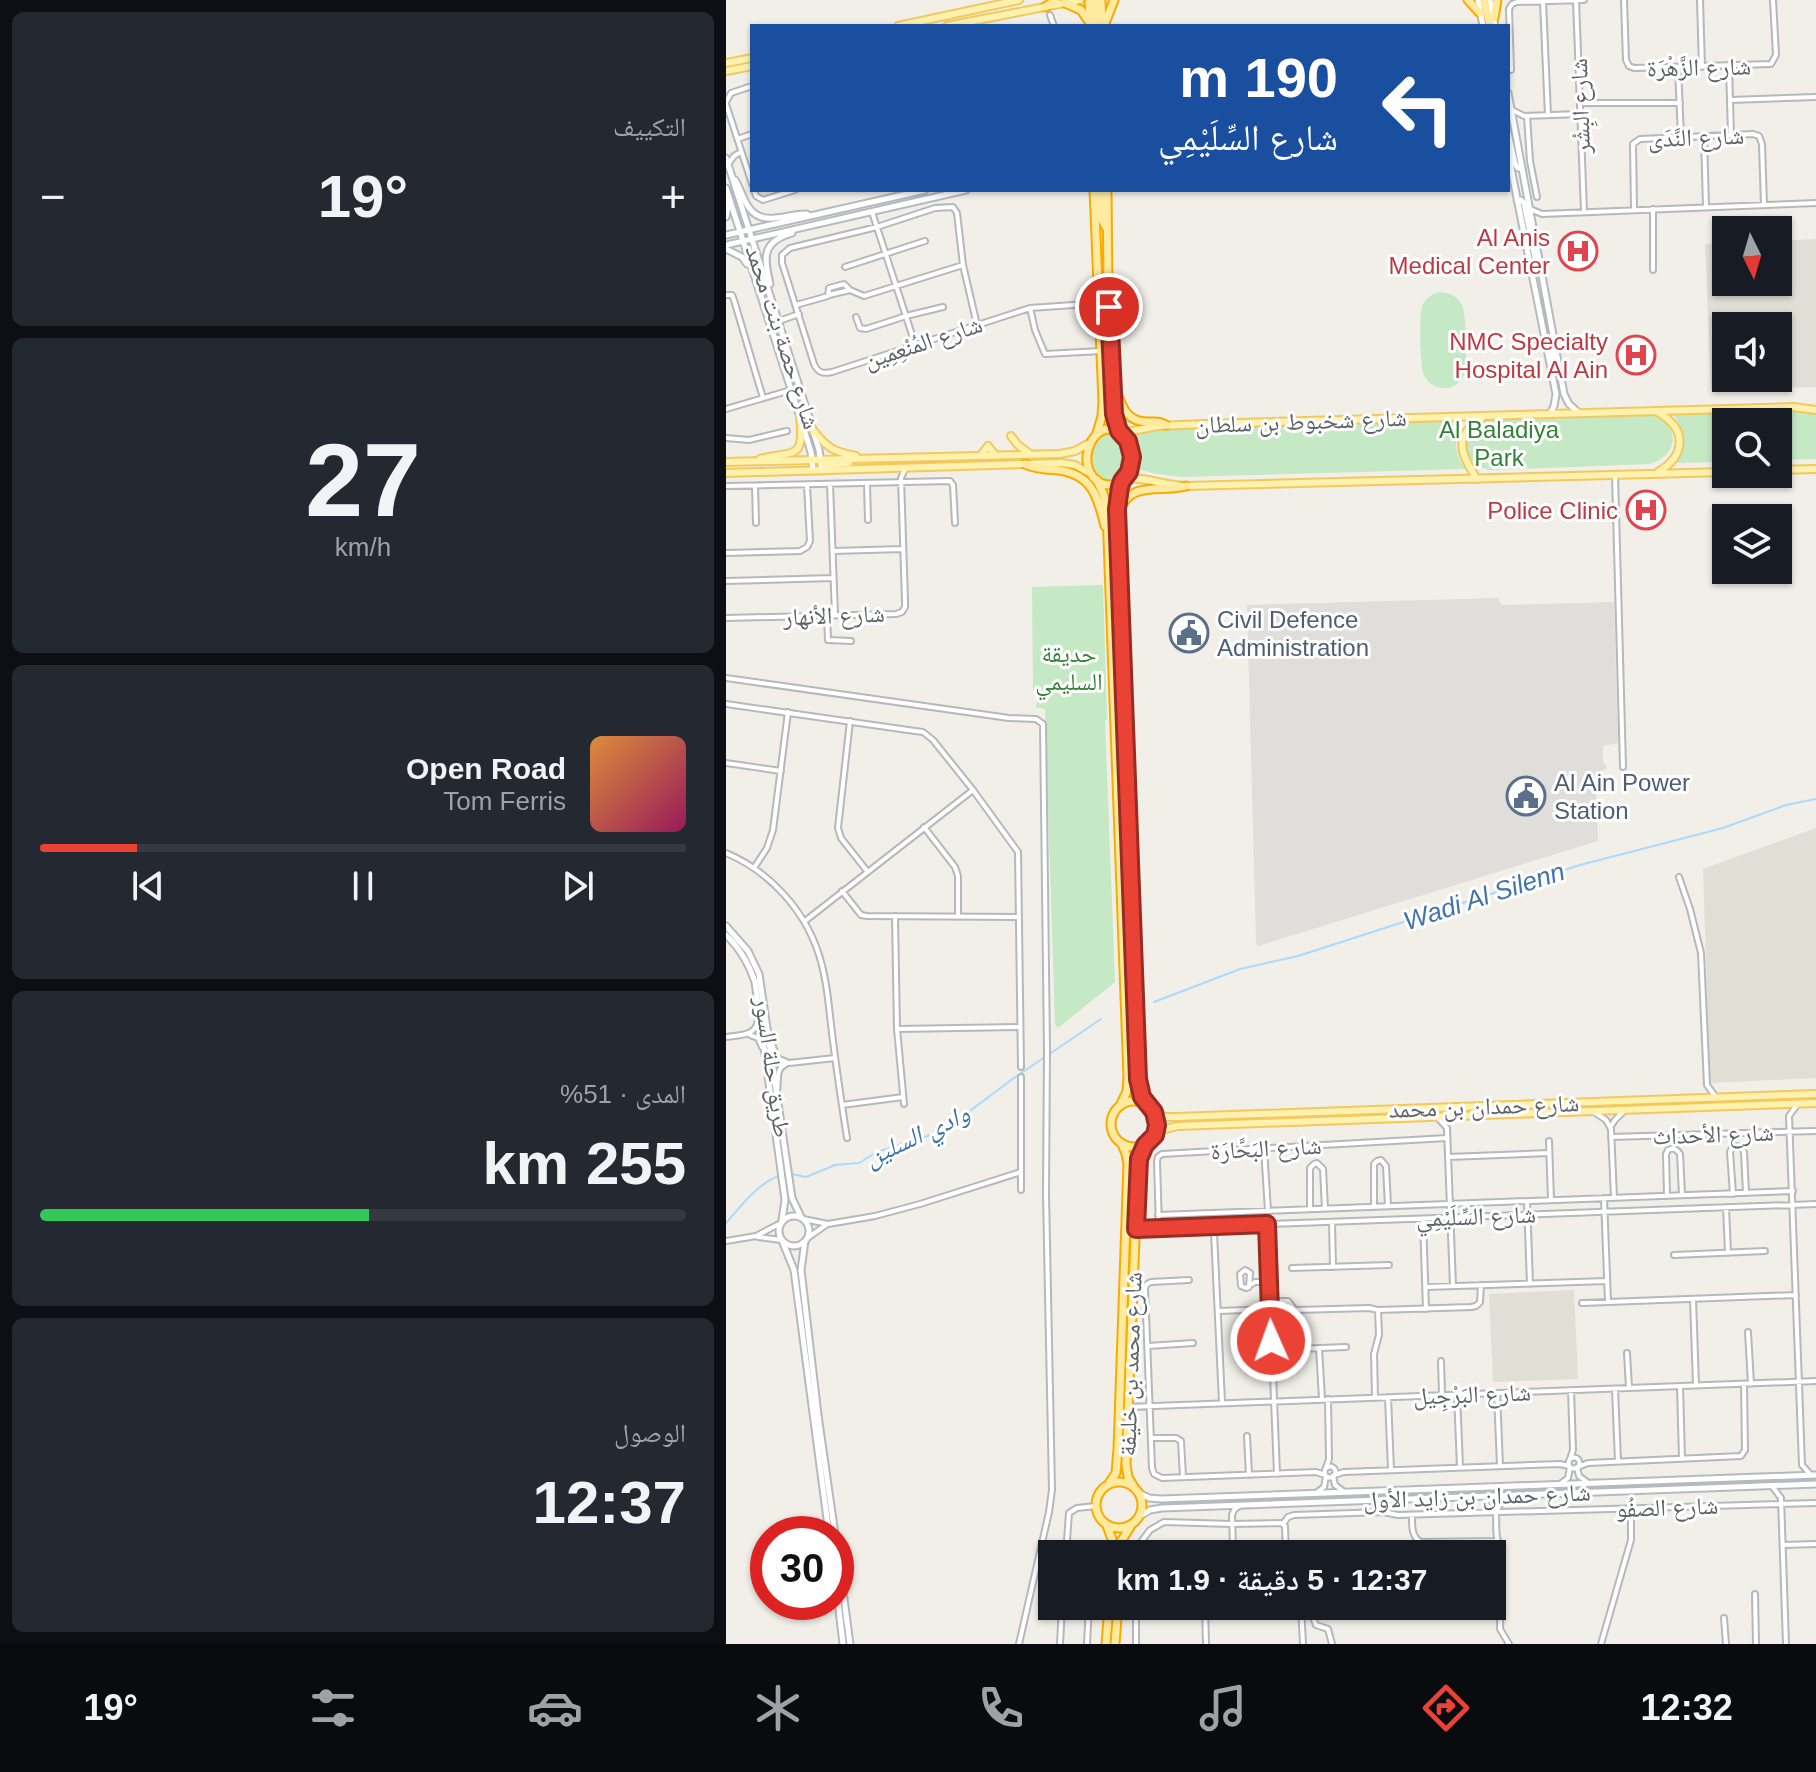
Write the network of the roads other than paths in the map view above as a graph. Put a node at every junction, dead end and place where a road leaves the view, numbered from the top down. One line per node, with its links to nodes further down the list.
1 (1019, 0): 22 (main road)
2 (1056, 0): 18 (highway)
3 (1080, 0): 17 (main road)
4 (1089, 0): 26 (highway)
5 (1098, 0): 27 (highway)
6 (1114, 0): 28 (highway)
7 (1468, 0): 19 (highway)
8 (1478, 0): 19 (main road)
9 (1487, 0): 21 (highway)
10 (1497, 0): 21 (highway)
11 (1576, 0): 12 (street); 16 (street); 42 (street, شارع البِشْر)
12 (1584, 0)
13 (1624, 0): 34 (street, شارع الزَّهْرَة)
14 (1700, 0): 35 (street)
15 (1773, 0): 33 (street, شارع الزَّهْرَة)
16 (1543, 1): 36 (street); 47 (street)
17 (1065, 3): 18 (main road); 25 (highway)
18 (1045, 7): 23 (main road)
19 (1480, 13): 29 (main road)
20 (1050, 15): 24 (street)
21 (1493, 23)
22 (907, 24)
23 (957, 24)
24 (1053, 24)
25 (1095, 24)
26 (1096, 24)
27 (1096, 24)
28 (1097, 24)
29 (1483, 24)
30 (750, 58): 31 (main road)
31 (728, 62)
32 (750, 66): 37 (main road)
33 (1729, 66): 35 (street, شارع الزَّهْرَة); 40 (street)
34 (1678, 67): 35 (street, شارع الزَّهْرَة); 43 (street)
35 (1702, 67)
36 (1511, 70)
37 (726, 74)
38 (750, 87): 41 (street)
39 (1816, 97): 40 (street)
40 (1730, 100): 51 (street)
41 (726, 103): 54 (street)
42 (1580, 103): 43 (street); 46 (street, شارع البِشْر)
43 (1680, 103): 53 (street)
44 (1510, 104): 45 (main road)
45 (1511, 109): 48 (street); 49 (main road)
46 (1580, 114): 47 (street); 82 (street, شارع البِشْر)
47 (1548, 115): 48 (street)
48 (1526, 116): 49 (street); 72 (street)
49 (1514, 126): 61 (main road)
50 (750, 135): 54 (street)
51 (1731, 135): 52 (street, شارع النَّدَى); 76 (street, شارع النَّدَى)
52 (1704, 136): 53 (street, شارع النَّدَى); 77 (street)
53 (1681, 137): 80 (street, شارع النَّدَى)
54 (738, 139): 56 (street)
55 (1510, 142): 61 (main road)
56 (739, 153): 57 (street); 59 (street); 60 (street)
57 (727, 155): 59 (main road, شارع حصة بنت محمد)
58 (1510, 163): 64 (main road)
59 (729, 165): 62 (main road, شارع حصة بنت محمد)
60 (750, 168)
61 (1522, 171): 64 (main road); 78 (main road)
62 (731, 175): 84 (main road); 90 (main road, شارع حصة بنت محمد)
63 (726, 188): 91 (main road, شارع حصة بنت محمد)
64 (1515, 189): 74 (main road)
65 (755, 192): 66 (street)
66 (789, 192)
67 (916, 192): 84 (main road)
68 (957, 192): 81 (main road)
69 (1097, 192): 89 (highway)
70 (1097, 192): 106 (highway)
71 (1107, 192): 89 (highway)
72 (1537, 197)
73 (726, 199): 85 (main road)
74 (1517, 200): 101 (main road); 117 (main road)
75 (1816, 202): 76 (street)
76 (1764, 205): 77 (street)
77 (1706, 207): 79 (street)
78 (1530, 209): 83 (street); 86 (main road)
79 (1653, 209): 80 (street); 100 (street)
80 (1634, 210): 82 (street)
81 (872, 212): 87 (main road); 88 (street)
82 (1584, 212): 83 (street)
83 (1542, 214): 86 (street)
84 (812, 215): 90 (main road)
85 (726, 217)
86 (1532, 224): 101 (main road)
87 (812, 225): 93 (main road); 104 (main road)
88 (877, 227): 97 (street); 98 (street, شارع المُنْعِمِين); 108 (street, شارع المُنْعِمِين)
89 (1107, 228): 121 (highway)
90 (749, 229): 91 (main road); 93 (main road, شارع حصة بنت محمد)
91 (739, 232): 92 (main road); 94 (main road, شارع حصة بنت محمد)
92 (726, 235)
93 (752, 239): 94 (main road); 104 (main road, شارع حصة بنت محمد)
94 (742, 241): 96 (main road); 102 (main road, شارع حصة بنت محمد)
95 (925, 241): 97 (street)
96 (726, 247): 102 (main road)
97 (886, 254): 99 (street); 103 (street)
98 (963, 265): 103 (street); 116 (street)
99 (845, 267)
100 (1653, 270)
101 (1542, 273): 120 (main road)
102 (757, 286): 122 (main road, شارع حصة بنت محمد)
103 (897, 286): 108 (street); 113 (street)
104 (770, 293): 115 (main road, شارع حصة بنت محمد)
105 (726, 295): 123 (street)
106 (1099, 298): 107 (street, شارع المُنْعِمِين); 111 (highway)
107 (1088, 304): 110 (street, شارع المُنْعِمِين); 111 (street)
108 (796, 305): 112 (street, شارع المُنْعِمِين)
109 (943, 307): 113 (street)
110 (1030, 308): 116 (street, شارع المُنْعِمِين); 119 (street)
111 (1100, 312): 119 (highway)
112 (799, 314): 115 (street); 118 (street, شارع المُنْعِمِين)
113 (906, 316): 114 (street); 118 (street)
114 (856, 317)
115 (779, 321): 132 (main road, شارع حصة بنت محمد)
116 (977, 325): 118 (street, شارع المُنْعِمِين)
117 (1545, 341): 120 (main road); 128 (main road)
118 (915, 344)
119 (1101, 351): 135 (highway)
120 (1560, 370): 127 (main road)
121 (1112, 383): 131 (highway); 134 (highway)
122 (791, 390): 123 (street); 130 (main road, شارع حصة بنت محمد)
123 (763, 398): 125 (street)
124 (1816, 408): 126 (main road, شارع شخبوط بن سلطان)
125 (726, 409)
126 (1657, 412): 127 (main road, شارع شخبوط بن سلطان); 156 (main road)
127 (1580, 414): 128 (main road, شارع شخبوط بن سلطان)
128 (1549, 415): 129 (main road, شارع شخبوط بن سلطان)
129 (1485, 416): 131 (main road, شارع شخبوط بن سلطان); 159 (main road)
130 (800, 417): 141 (main road, شارع حصة بنت محمد); 145 (main road)
131 (1166, 425): 134 (main road, شارع شخبوط بن سلطان)
132 (813, 430): 142 (main road, شارع حصة بنت محمد); 143 (main road)
133 (787, 431): 137 (street)
134 (1120, 432): 135 (highway); 161 (highway)
135 (1097, 433): 138 (highway)
136 (1011, 436): 139 (main road)
137 (726, 438)
138 (1090, 443): 139 (main road); 158 (highway)
139 (1030, 454): 140 (main road)
140 (896, 458): 143 (main road); 150 (main road)
141 (812, 459): 142 (main road); 145 (main road); 152 (main road, شارع حصة بنت محمد)
142 (821, 459): 143 (main road); 153 (main road, شارع حصة بنت محمد)
143 (872, 459)
144 (728, 461): 145 (main road)
145 (754, 461)
146 (1025, 464): 148 (main road); 158 (main road); 172 (highway)
147 (894, 468): 148 (main road); 150 (main road); 160 (street)
148 (907, 468): 160 (street)
149 (1816, 469): 151 (main road)
150 (833, 470): 153 (main road)
151 (1792, 470)
152 (813, 471): 153 (main road); 155 (main road)
153 (822, 471)
154 (1712, 472): 156 (main road)
155 (726, 473)
156 (1655, 474): 157 (main road)
157 (1615, 475): 159 (main road); 187 (street)
158 (1094, 477): 161 (highway); 172 (highway)
159 (1477, 479): 167 (main road)
160 (901, 480): 162 (street); 170 (street); 173 (street, شارع الأنهار)
161 (1123, 480): 167 (main road); 171 (highway)
162 (867, 483): 163 (street); 168 (street)
163 (830, 484): 164 (street); 174 (street)
164 (807, 485): 166 (street); 175 (street)
165 (726, 486): 166 (street)
166 (755, 486): 169 (street)
167 (1186, 486): 171 (highway)
168 (868, 520)
169 (756, 523)
170 (955, 523)
171 (1117, 523): 221 (highway)
172 (1108, 537): 223 (highway)
173 (903, 549): 174 (street); 178 (street, شارع الأنهار)
174 (833, 551): 176 (street)
175 (726, 553)
176 (833, 578): 177 (street); 178 (street)
177 (726, 581)
178 (835, 615): 179 (street, شارع الأنهار)
179 (827, 616): 180 (street, شارع الأنهار); 181 (street)
180 (726, 618)
181 (851, 641)
182 (726, 678): 419 (street)
183 (726, 704): 184 (street)
184 (788, 712): 185 (street); 188 (street)
185 (850, 721): 189 (street); 193 (street)
186 (726, 763): 188 (street)
187 (1623, 767)
188 (781, 771): 192 (street)
189 (973, 790): 190 (street); 198 (street)
190 (924, 827): 193 (street); 197 (street)
191 (726, 853): 192 (street)
192 (754, 868): 199 (street)
193 (867, 871): 195 (street)
194 (1679, 877): 211 (street)
195 (842, 891): 196 (street); 199 (street)
196 (895, 916): 197 (street); 204 (street)
197 (958, 917): 198 (street)
198 (1018, 917): 203 (street)
199 (804, 922): 208 (street)
200 (726, 926): 206 (main road, طريق حلة السور)
201 (726, 935): 202 (main road, طريق حلة السور)
202 (758, 1002): 205 (street); 209 (main road, طريق حلة السور)
203 (1020, 1027): 204 (street); 245 (street)
204 (897, 1029): 214 (street)
205 (748, 1034): 207 (street); 209 (street)
206 (769, 1034): 210 (street); 212 (main road, طريق حلة السور)
207 (726, 1037)
208 (835, 1058): 210 (street); 220 (street)
209 (766, 1062): 244 (main road, طريق حلة السور)
210 (789, 1063): 212 (street)
211 (1707, 1085): 215 (street); 216 (street)
212 (777, 1094): 244 (main road, طريق حلة السور)
213 (1816, 1094): 215 (main road, شارع حمدان بن محمد)
214 (903, 1097): 218 (street); 220 (street)
215 (1716, 1097): 216 (main road, شارع حمدان بن محمد)
216 (1697, 1098): 226 (main road, شارع حمدان بن محمد)
217 (1816, 1103): 219 (main road, شارع حمدان بن محمد)
218 (904, 1104)
219 (1799, 1104): 222 (main road, شارع حمدان بن محمد); 228 (street)
220 (842, 1105): 236 (street)
221 (1147, 1105): 223 (highway); 226 (highway)
222 (1778, 1105): 224 (main road, شارع حمدان بن محمد); 228 (street)
223 (1120, 1106): 239 (highway)
224 (1626, 1110): 225 (main road, شارع حمدان بن محمد); 231 (street)
225 (1593, 1111): 227 (main road, شارع حمدان بن محمد); 231 (street)
226 (1154, 1112): 234 (highway)
227 (1455, 1116): 229 (main road, شارع حمدان بن محمد); 230 (street)
228 (1789, 1116): 233 (street)
229 (1437, 1117): 230 (street); 234 (main road, شارع حمدان بن محمد)
230 (1447, 1128): 237 (street)
231 (1611, 1129): 235 (street)
232 (1816, 1131): 233 (street, شارع الأحداث)
233 (1790, 1132): 235 (street, شارع الأحداث); 248 (street)
234 (1155, 1135): 240 (highway)
235 (1611, 1137): 254 (street)
236 (847, 1138)
237 (1447, 1138): 241 (street, شارع البَحَّارَة); 243 (street)
238 (1549, 1141): 242 (street)
239 (1122, 1144): 240 (highway); 368 (highway, شارع محمد بن خليفة)
240 (1145, 1145): 279 (highway, شارع محمد بن خليفة)
241 (1264, 1148): 266 (street); 268 (street, شارع البَحَّارَة)
242 (1549, 1153): 243 (street); 255 (street)
243 (1448, 1157): 257 (street)
244 (784, 1168): 246 (main road, طريق حلة السور)
245 (1021, 1172): 247 (street); 276 (street)
246 (785, 1180): 271 (main road, طريق حلة السور); 274 (main road, طريق حلة السور)
247 (1021, 1190)
248 (1793, 1191): 249 (street, شارع السِّلَيْمِي); 259 (street)
249 (1746, 1193): 250 (street, شارع السِّلَيْمِي); 250 (street)
250 (1733, 1194): 251 (street, شارع السِّلَيْمِي)
251 (1682, 1195): 252 (street, شارع السِّلَيْمِي); 252 (street)
252 (1667, 1196): 254 (street, شارع السِّلَيْمِي)
253 (1604, 1198): 254 (street, شارع السِّلَيْمِي); 255 (street, شارع السِّلَيْمِي); 267 (street)
254 (1614, 1198)
255 (1551, 1200): 256 (street, شارع السِّلَيْمِي)
256 (1527, 1201): 257 (street, شارع السِّلَيْمِي); 269 (street)
257 (1450, 1204): 260 (street, شارع السِّلَيْمِي); 270 (street)
258 (1816, 1204): 259 (street, شارع السِّلَيْمِي)
259 (1793, 1205): 262 (street, شارع السِّلَيْمِي); 299 (street)
260 (1388, 1206): 261 (street, شارع السِّلَيْمِي); 261 (street)
261 (1374, 1207): 263 (street, شارع السِّلَيْمِي)
262 (1726, 1207): 267 (street, شارع السِّلَيْمِي); 286 (street)
263 (1349, 1208): 265 (street, شارع السِّلَيْمِي); 273 (street)
264 (1310, 1209): 265 (street, شارع السِّلَيْمِي); 265 (street); 266 (street, شارع السِّلَيْمِي)
265 (1325, 1209)
266 (1268, 1211): 268 (street, شارع السِّلَيْمِي)
267 (1604, 1212): 269 (street, شارع السِّلَيْمِي); 292 (street)
268 (1158, 1215): 278 (street, شارع البَحَّارَة)
269 (1527, 1215): 270 (street, شارع السِّلَيْمِي); 295 (street)
270 (1450, 1217): 272 (street, شارع السِّلَيْمِي); 297 (street)
271 (802, 1218): 274 (main road); 276 (street); 282 (main road)
272 (1423, 1218): 273 (street, شارع السِّلَيْمِي); 298 (street)
273 (1350, 1221): 275 (street, شارع السِّلَيْمِي)
274 (781, 1222): 281 (street); 284 (main road)
275 (1332, 1222): 277 (street, شارع السِّلَيْمِي); 289 (street)
276 (828, 1224): 282 (street)
277 (1267, 1224): 278 (street, شارع السِّلَيْمِي); 294 (street)
278 (1159, 1228): 279 (street, شارع السِّلَيْمِي)
279 (1136, 1229): 338 (highway, شارع محمد بن خليفة)
280 (1214, 1233): 307 (street)
281 (756, 1236): 283 (street); 284 (street)
282 (806, 1240): 284 (main road); 387 (main road)
283 (726, 1241)
284 (782, 1241): 386 (main road)
285 (1765, 1251): 286 (street)
286 (1728, 1253): 287 (street)
287 (1674, 1255)
288 (1389, 1265): 289 (street)
289 (1333, 1267): 290 (street)
290 (1292, 1268)
291 (1189, 1280): 314 (street)
292 (1607, 1281): 295 (street); 302 (street)
293 (1252, 1282): 294 (street)
294 (1269, 1282): 301 (street)
295 (1530, 1284): 296 (street)
296 (1481, 1285): 297 (street); 305 (street)
297 (1453, 1286): 298 (street)
298 (1426, 1287): 305 (street)
299 (1796, 1295): 300 (street); 321 (street)
300 (1693, 1299): 302 (street); 325 (street)
301 (1270, 1301): 304 (street); 306 (street)
302 (1608, 1302): 303 (street)
303 (1582, 1303)
304 (1270, 1309): 307 (street); 311 (street)
305 (1426, 1309): 306 (street)
306 (1378, 1310): 332 (street)
307 (1219, 1311): 336 (street)
308 (1748, 1332): 323 (street)
309 (1254, 1338): 310 (street); 313 (street); 313 (street)
310 (1260, 1341): 311 (street); 313 (street)
311 (1271, 1341): 335 (street)
312 (1193, 1343): 314 (street)
313 (1254, 1345)
314 (1147, 1346): 337 (street)
315 (1346, 1347): 316 (street)
316 (1319, 1348): 317 (street); 334 (street)
317 (1296, 1349)
318 (1627, 1353): 326 (street)
319 (1441, 1361): 331 (street)
320 (1816, 1381): 321 (street, شارع البَرْجِيل)
321 (1800, 1382): 323 (street, شارع البَرْجِيل); 349 (street)
322 (1744, 1384): 323 (street, شارع البَرْجِيل); 325 (street, شارع البَرْجِيل); 345 (street)
323 (1751, 1384)
324 (1680, 1386): 325 (street, شارع البَرْجِيل); 326 (street, شارع البَرْجِيل); 345 (street)
325 (1696, 1386)
326 (1629, 1388): 327 (street, شارع البَرْجِيل)
327 (1615, 1389): 328 (street, شارع البَرْجِيل); 346 (street)
328 (1571, 1390): 329 (street, شارع البَرْجِيل); 341 (street)
329 (1497, 1393): 330 (street, شارع البَرْجِيل); 350 (street)
330 (1457, 1394): 331 (street, شارع البَرْجِيل); 351 (street)
331 (1442, 1395): 333 (street, شارع البَرْجِيل)
332 (1375, 1397): 333 (street, شارع البَرْجِيل); 334 (street, شارع البَرْجِيل)
333 (1388, 1397): 356 (street)
334 (1325, 1399): 335 (street, شارع البَرْجِيل); 342 (street)
335 (1274, 1401): 336 (street, شارع البَرْجِيل); 359 (street)
336 (1223, 1403): 337 (street, شارع البَرْجِيل)
337 (1150, 1406): 338 (street, شارع البَرْجِيل); 340 (street)
338 (1128, 1407): 372 (highway, شارع محمد بن خليفة)
339 (1247, 1436): 360 (street)
340 (1151, 1438): 365 (street); 365 (street)
341 (1573, 1450): 343 (street); 344 (street)
342 (1329, 1459): 354 (street); 355 (street)
343 (1570, 1459): 344 (street); 348 (street); 352 (street)
344 (1578, 1459): 347 (street); 353 (street)
345 (1682, 1459): 346 (street)
346 (1618, 1461): 347 (street)
347 (1588, 1463): 353 (street)
348 (1560, 1464): 350 (street); 352 (street)
349 (1802, 1465): 361 (street); 364 (street)
350 (1500, 1466): 351 (street)
351 (1460, 1467): 356 (street)
352 (1570, 1467): 353 (street); 369 (street)
353 (1578, 1467): 366 (street)
354 (1326, 1468): 355 (street); 357 (street); 362 (street)
355 (1333, 1468): 358 (street); 363 (street)
356 (1391, 1470): 358 (street)
357 (1316, 1472): 359 (street); 362 (street)
358 (1344, 1472): 363 (street)
359 (1277, 1474): 360 (street)
360 (1249, 1475): 365 (street)
361 (1814, 1475): 364 (main road, شارع حمدان بن زايد الأول)
362 (1326, 1476): 363 (street); 374 (street)
363 (1334, 1476): 373 (street)
364 (1793, 1476): 366 (main road, شارع حمدان بن زايد الأول)
365 (1183, 1477)
366 (1589, 1483): 369 (main road, شارع حمدان بن زايد الأول)
367 (1816, 1484): 370 (main road, شارع حمدان بن زايد الأول)
368 (1108, 1485): 372 (highway); 381 (highway)
369 (1559, 1485): 373 (main road, شارع حمدان بن زايد الأول)
370 (1790, 1485): 371 (main road, شارع حمدان بن زايد الأول); 377 (street)
371 (1772, 1486): 375 (main road, شارع حمدان بن زايد الأول); 377 (street)
372 (1136, 1490): 374 (main road, شارع حمدان بن زايد الأول); 388 (highway)
373 (1345, 1492): 374 (main road, شارع حمدان بن زايد الأول)
374 (1315, 1494)
375 (1509, 1495): 376 (main road, شارع حمدان بن زايد الأول); 383 (street)
376 (1487, 1496): 380 (main road, شارع حمدان بن زايد الأول); 383 (street)
377 (1781, 1501): 378 (street, شارع الصفُو); 382 (street, شارع الصفُو); 402 (street)
378 (1816, 1503)
379 (1222, 1505): 380 (main road, شارع حمدان بن زايد الأول); 384 (street); 388 (main road, شارع حمدان بن زايد الأول)
380 (1240, 1505): 384 (street)
381 (1096, 1506): 389 (highway); 393 (street)
382 (1631, 1508): 383 (street, شارع الصفُو); 428 (street)
383 (1497, 1511): 385 (street, شارع الصفُو); 400 (street)
384 (1232, 1515): 390 (street)
385 (1412, 1515): 391 (street, شارع الصفُو); 399 (street)
386 (827, 1516)
387 (833, 1516)
388 (1140, 1516): 392 (highway)
389 (1105, 1524): 392 (highway); 394 (highway)
390 (1232, 1524): 391 (street, شارع الصفُو); 396 (street, شارع الصفُو); 397 (street)
391 (1283, 1524): 398 (street)
392 (1131, 1525): 395 (highway)
393 (1067, 1540)
394 (1112, 1540)
395 (1122, 1540)
396 (1142, 1540)
397 (1233, 1540)
398 (1286, 1540)
399 (1417, 1540)
400 (1498, 1540)
401 (1816, 1544): 402 (street)
402 (1783, 1545): 431 (street)
403 (1755, 1594): 430 (street)
404 (1724, 1618): 429 (street)
405 (840, 1620): 417 (main road)
406 (847, 1620): 418 (main road)
407 (1061, 1620): 420 (street)
408 (1088, 1620): 421 (street)
409 (1108, 1620): 422 (highway)
410 (1117, 1620): 416 (highway)
411 (1136, 1620): 423 (street)
412 (1205, 1620): 424 (street)
413 (1303, 1620): 425 (street)
414 (1314, 1620): 426 (street)
415 (1500, 1620): 427 (street)
416 (1116, 1643)
417 (843, 1644)
418 (850, 1644)
419 (1019, 1644)
420 (1060, 1644)
421 (1087, 1644)
422 (1106, 1644)
423 (1136, 1644)
424 (1206, 1644)
425 (1303, 1644)
426 (1332, 1644)
427 (1509, 1644)
428 (1601, 1644)
429 (1726, 1644)
430 (1756, 1644)
431 (1786, 1644)

